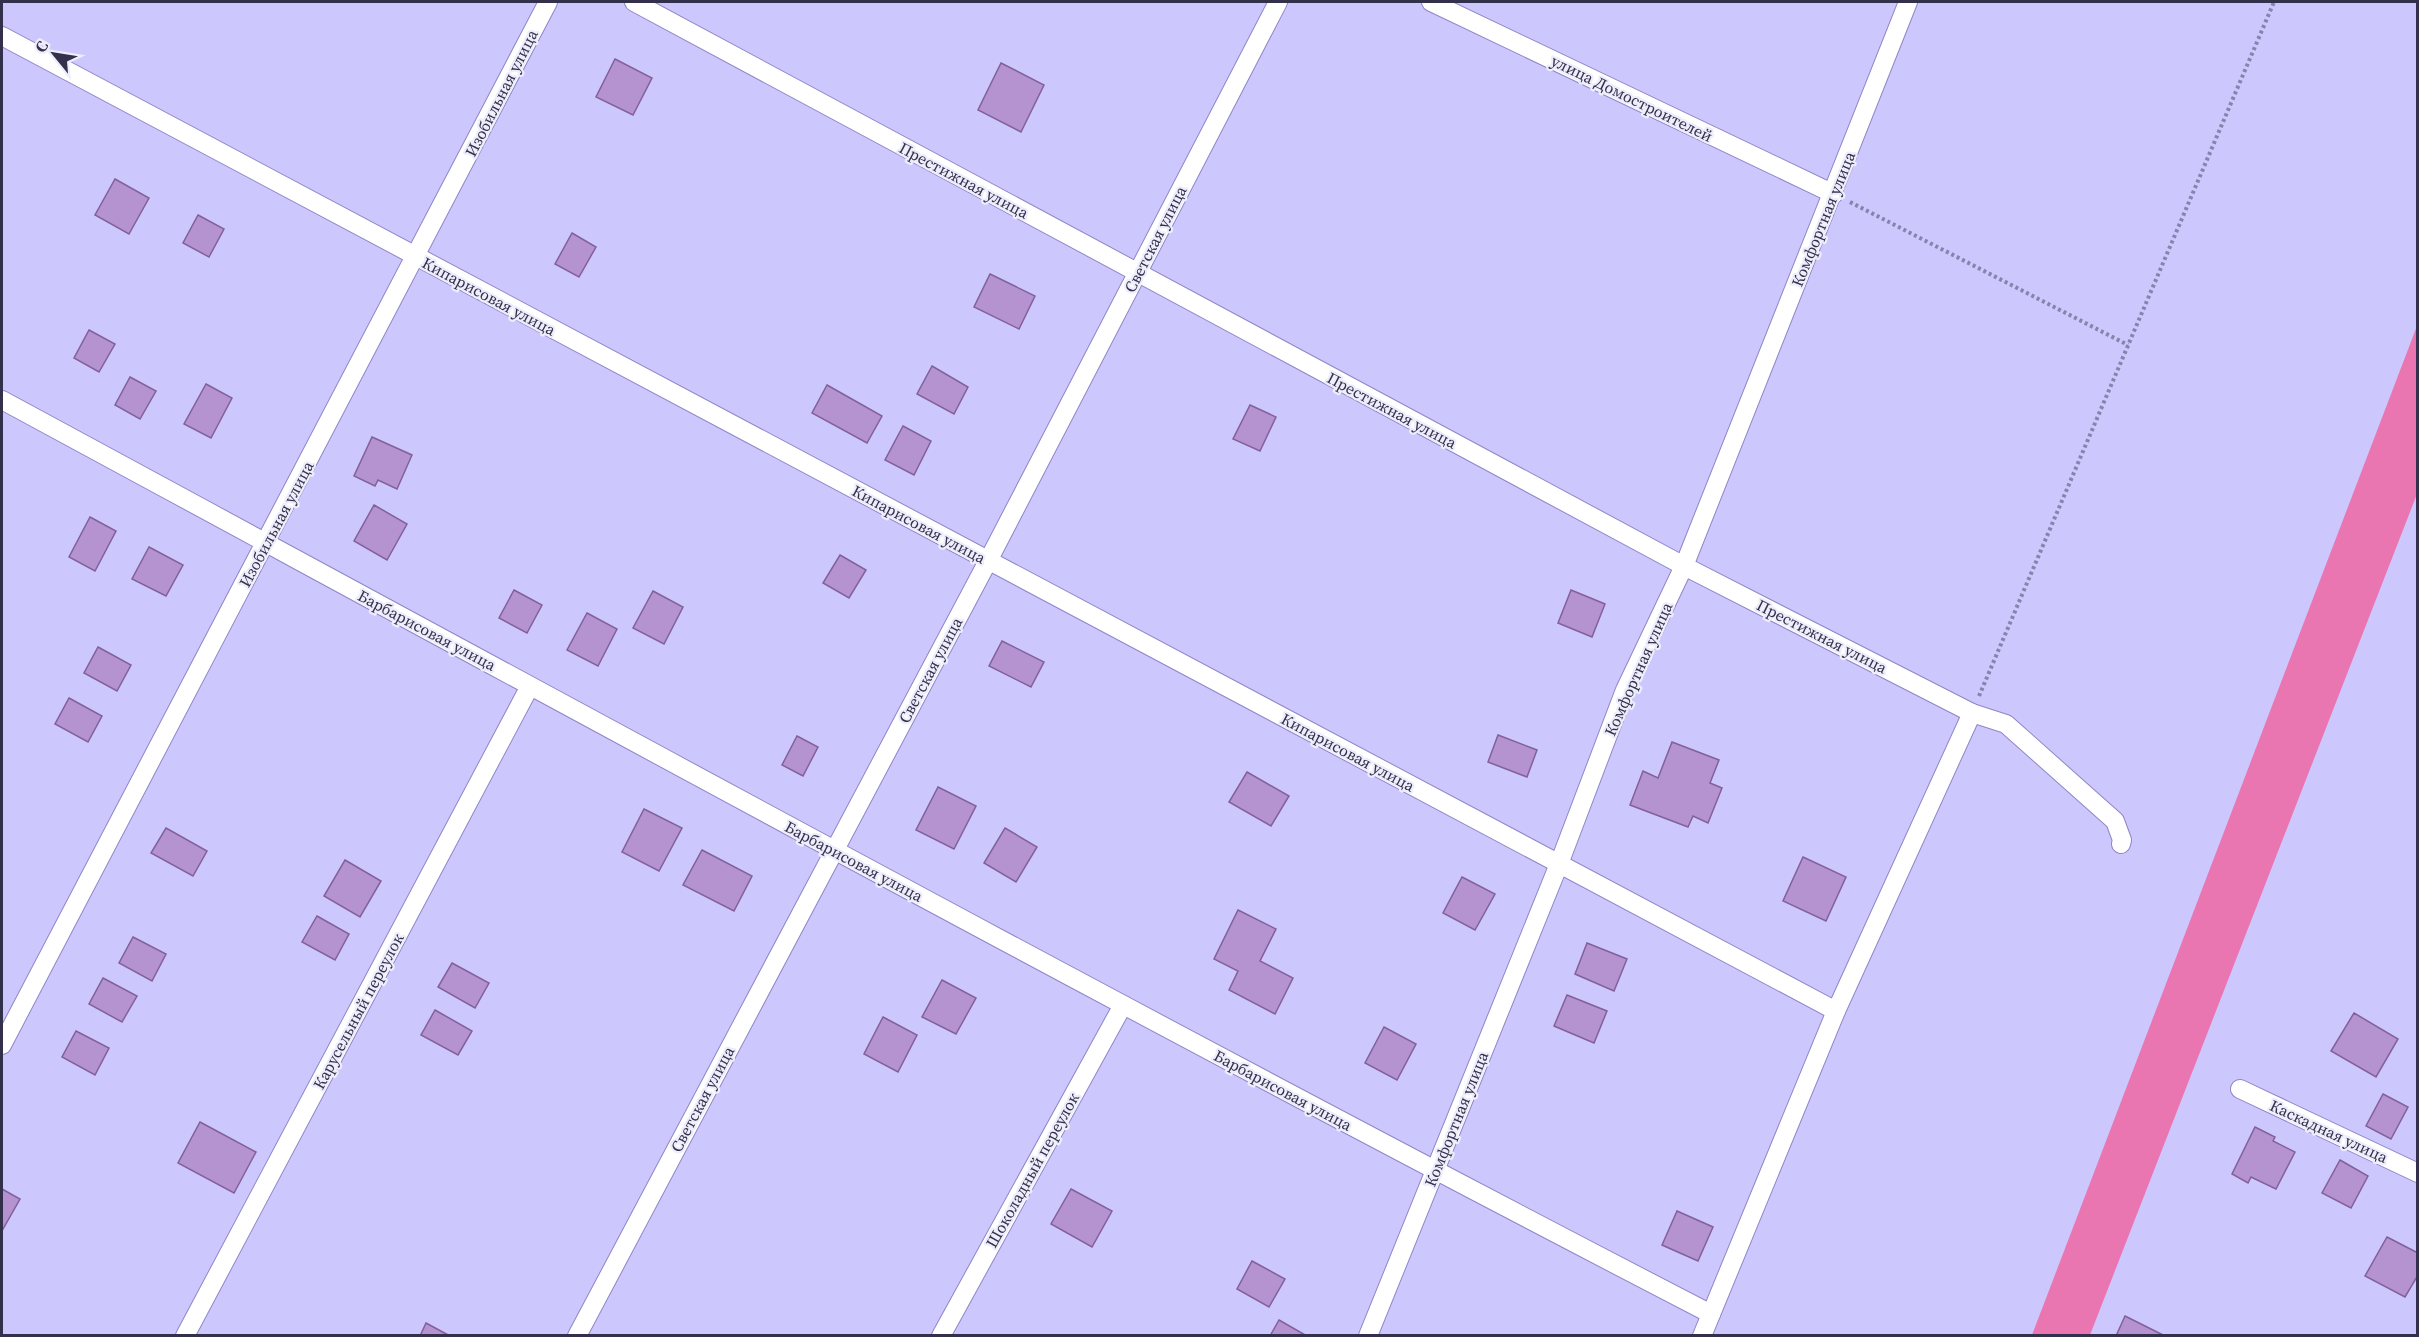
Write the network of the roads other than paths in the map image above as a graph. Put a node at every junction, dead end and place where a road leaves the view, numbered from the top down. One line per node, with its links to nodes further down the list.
1 (548, 2): 8 (street, Изобильная улица)
2 (634, 2): 9 (street, Престижная улица)
3 (1278, 2): 9 (street, Светская улица)
4 (1431, 2): 7 (street, улица Домостроителей)
5 (1908, 2): 7 (street, Комфортная улица)
6 (2, 36): 8 (street, Кипарисовая улица)
7 (1834, 194): 13 (street, Комфортная улица)
8 (416, 257): 11 (street, Изобильная улица); 12 (street, Кипарисовая улица)
9 (1137, 273): 12 (street, Светская улица); 13 (street, Престижная улица)
10 (2, 400): 11 (street, Барбарисовая улица)
11 (266, 543): 14 (street, Барбарисовая улица); 21 (street, Изобильная улица)
12 (988, 561): 17 (street, Светская улица); 18 (street, Кипарисовая улица)
13 (1684, 566): 15 (street, Престижная улица); 18 (street, Комфортная улица)
14 (530, 686): 17 (street, Барбарисовая улица); 26 (street, Карусельный переулок)
15 (1972, 714): 16 (street, Престижная улица); 20 (street)
16 (2121, 844)
17 (834, 850): 19 (street, Барбарисовая улица); 27 (street, Светская улица)
18 (1559, 864): 20 (street, Кипарисовая улица); 23 (street, Комфортная улица)
19 (1123, 1005): 23 (street, Барбарисовая улица); 28 (street, Шоколадный переулок)
20 (1836, 1011): 25 (street)
21 (2, 1045)
22 (2240, 1089): 24 (street, Каскадная улица)
23 (1434, 1171): 25 (street, Барбарисовая улица); 29 (street, Комфортная улица)
24 (2418, 1173)
25 (1706, 1327)
26 (185, 1335)
27 (577, 1335)
28 (941, 1335)
29 (1368, 1335)

